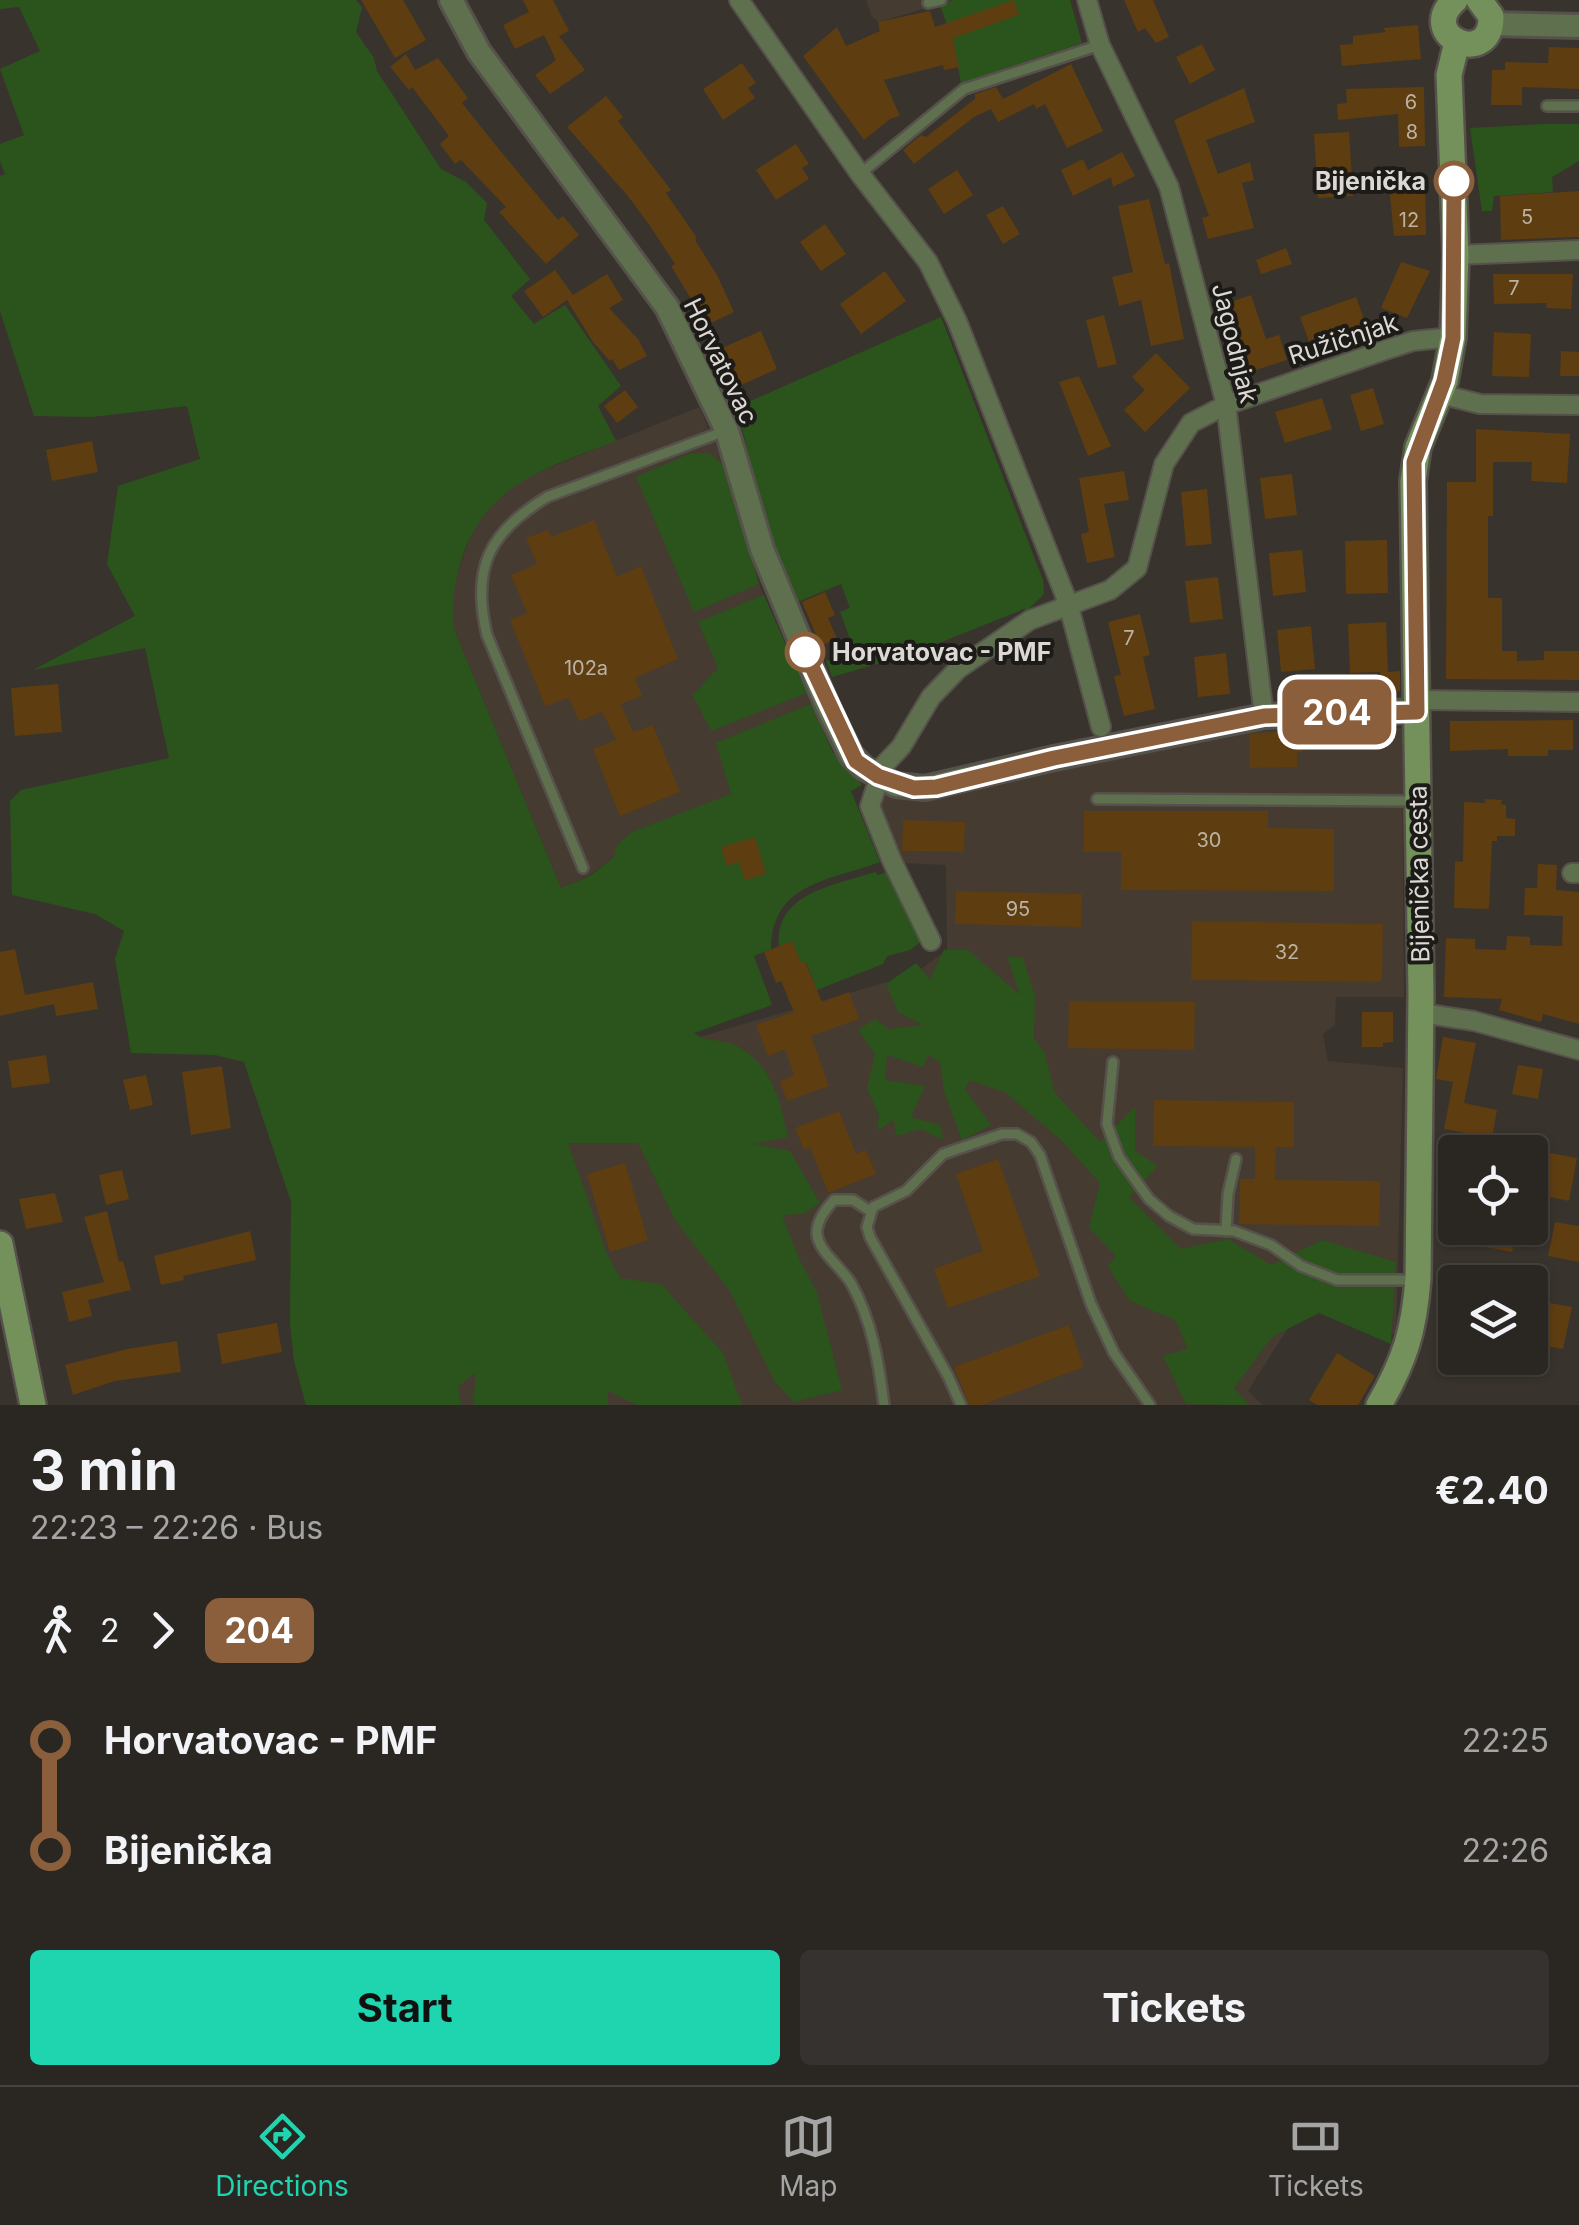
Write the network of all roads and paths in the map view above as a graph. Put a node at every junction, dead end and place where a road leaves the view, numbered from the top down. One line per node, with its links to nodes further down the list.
1 (451, 0): 21 (street, Horvatovac)
2 (739, 0): 14 (street)
3 (940, 0): 7 (lane)
4 (1087, 0): 11 (street, Jagodnjak)
5 (1479, 0): 8 (main road)
6 (1451, 1): 10 (main road, Bijenička cesta)
7 (928, 3)
8 (1492, 24): 9 (street); 10 (main road)
9 (1579, 26)
10 (1457, 42): 16 (main road, Bijenička cesta)
11 (1100, 45): 14 (lane); 19 (street, Jagodnjak)
12 (1547, 106): 13 (lane)
13 (1579, 106)
14 (863, 171): 22 (street)
15 (1579, 250): 16 (street)
16 (1456, 256): 17 (main road, Bijenička cesta)
17 (1453, 338): 18 (main road, Bijenička cesta); 19 (street, Ružičnjak)
18 (1440, 394): 20 (street); 24 (main road, Bijenička cesta)
19 (1226, 405): 22 (street, Ružičnjak); 25 (street, Jagodnjak)
20 (1579, 405)
21 (727, 430): 27 (street, Horvatovac); 30 (lane)
22 (1068, 603): 26 (street); 27 (street, Ružičnjak)
23 (1579, 702): 24 (street)
24 (1417, 706): 25 (street); 29 (main road, Bijenička cesta)
25 (1264, 716): 27 (street)
26 (1102, 726)
27 (878, 776): 31 (street)
28 (1097, 800): 29 (lane)
29 (1418, 800): 32 (main road, Bijenička cesta)
30 (583, 868)
31 (931, 941)
32 (1421, 1012): 33 (street); 39 (main road, Bijenička cesta)
33 (1579, 1050)
34 (1113, 1062): 37 (lane)
35 (1236, 1158): 37 (lane)
36 (870, 1210): 42 (lane); 43 (lane); 44 (lane)
37 (1226, 1231): 39 (lane)
38 (0, 1244): 40 (main road)
39 (1418, 1280): 45 (main road, Bijenička cesta)
40 (7, 1315): 41 (main road)
41 (34, 1405)
42 (884, 1405)
43 (961, 1405)
44 (1150, 1405)
45 (1380, 1405)

